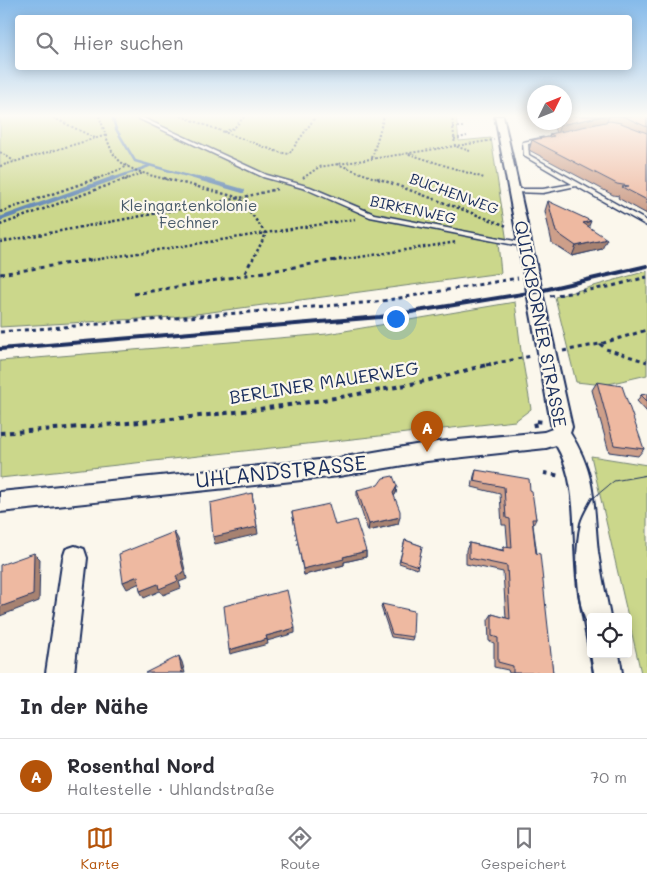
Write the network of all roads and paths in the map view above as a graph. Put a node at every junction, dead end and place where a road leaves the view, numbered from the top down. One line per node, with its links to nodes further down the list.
1 (64, 147): 15 (path)
2 (111, 147): 18 (path)
3 (203, 147): 21 (lane, BIRKENWEG)
4 (266, 147): 5 (path)
5 (294, 147)
6 (375, 147): 14 (path)
7 (445, 147): 13 (path)
8 (459, 147): 11 (path)
9 (506, 147): 23 (street, QUICKBORNER STRASSE)
10 (526, 147): 22 (lane)
11 (470, 151)
12 (0, 152): 15 (path)
13 (407, 153): 14 (path); 20 (path)
14 (372, 158): 16 (path)
15 (15, 162): 17 (path)
16 (336, 164): 21 (path); 29 (path, BUCHENWEG)
17 (0, 166)
18 (128, 166): 19 (path); 25 (path)
19 (143, 173): 24 (path); 28 (path)
20 (484, 178)
21 (294, 183): 24 (path); 26 (lane, BIRKENWEG)
22 (575, 185): 23 (lane); 27 (lane)
23 (515, 191): 33 (street, QUICKBORNER STRASSE)
24 (240, 198): 30 (path); 31 (path)
25 (0, 212)
26 (372, 216): 30 (path); 33 (lane, BIRKENWEG)
27 (647, 224)
28 (0, 225)
29 (508, 226)
30 (266, 234): 34 (path); 35 (path)
31 (0, 242)
32 (459, 242): 35 (path)
33 (525, 245): 37 (street, QUICKBORNER STRASSE)
34 (0, 274)
35 (245, 274): 38 (path)
36 (647, 277): 37 (path)
37 (533, 286): 40 (path); 42 (street, QUICKBORNER STRASSE)
38 (134, 294)
39 (647, 330): 41 (path, BERLINER MAUERWEG)
40 (0, 332)
41 (600, 344): 42 (path, BERLINER MAUERWEG); 43 (path)
42 (548, 354): 44 (path, BERLINER MAUERWEG); 45 (street, QUICKBORNER STRASSE)
43 (647, 362)
44 (0, 433)
45 (560, 434): 46 (street, UHLANDSTRASSE); 48 (street, QUICKBORNER STRASSE)
46 (0, 502)
47 (75, 558): 50 (street)
48 (596, 613)
49 (606, 658): 51 (street)
50 (60, 673)
51 (608, 673)

